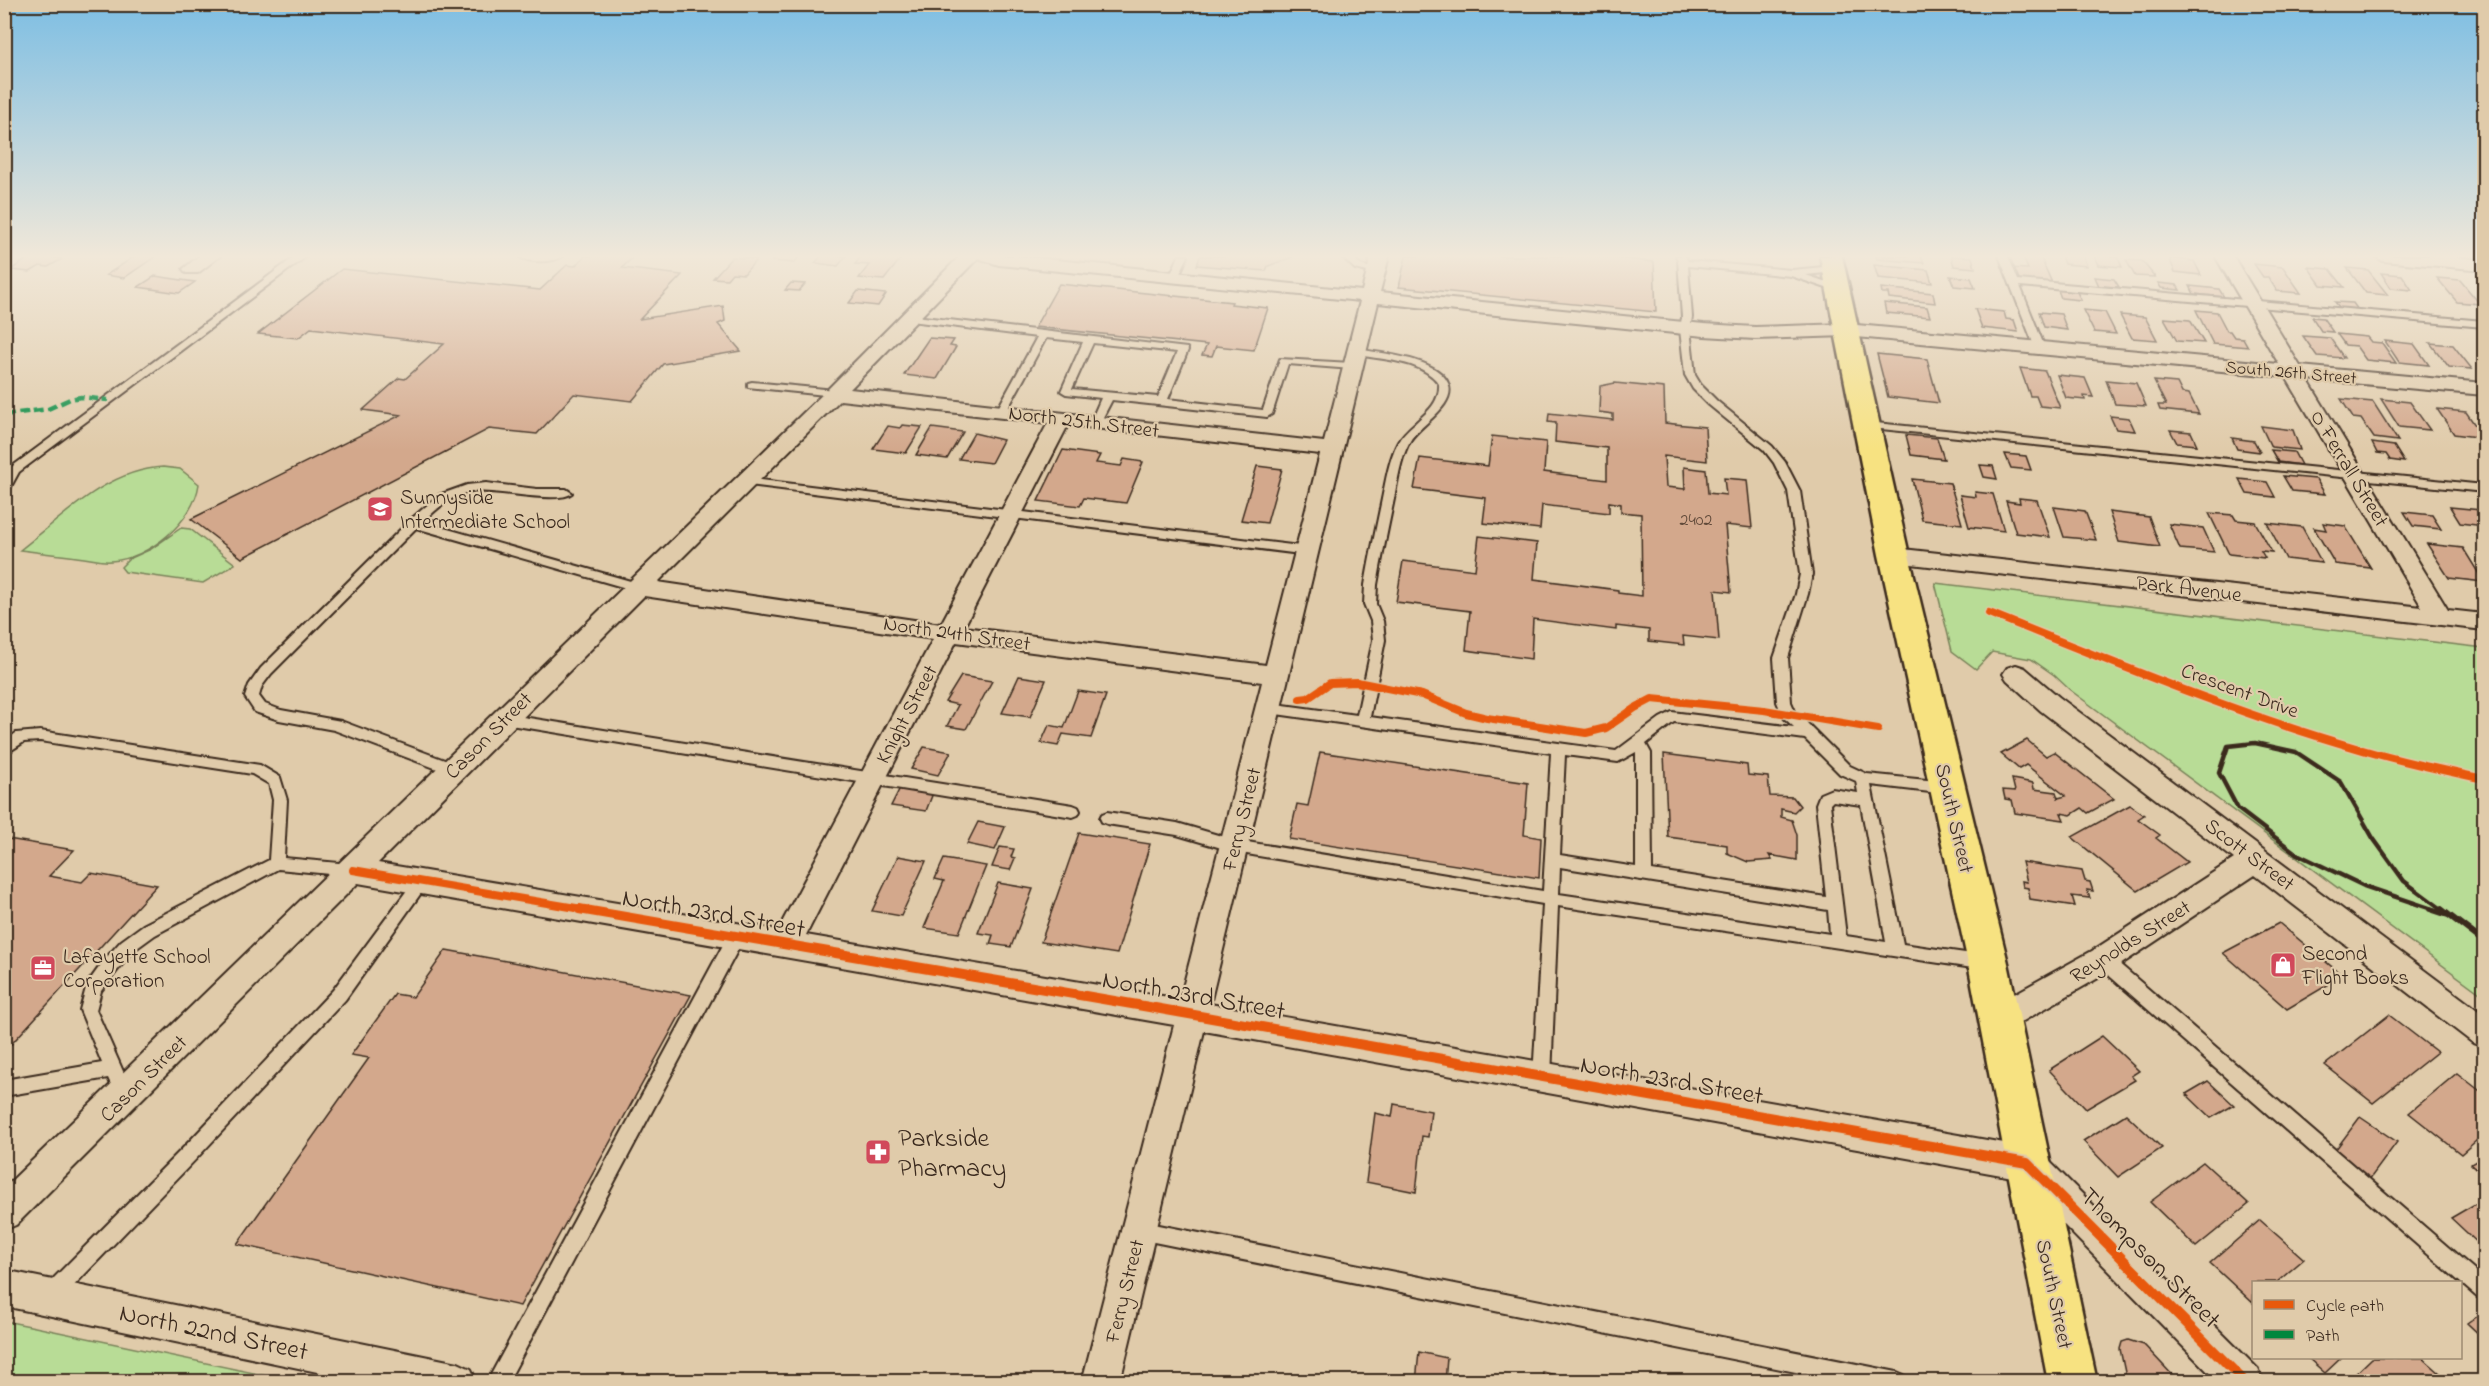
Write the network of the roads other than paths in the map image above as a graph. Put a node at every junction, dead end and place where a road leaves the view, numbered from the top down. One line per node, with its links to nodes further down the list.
1 (216, 321): 31 (lane)
2 (904, 321): 21 (street, Cason Street)
3 (928, 321): 14 (lane)
4 (1364, 321): 17 (street, Ferry Street)
5 (1642, 321): 12 (street, South 26th Street)
6 (1686, 321): 12 (lane)
7 (1844, 321): 13 (main road, South Street)
8 (2029, 321): 16 (lane)
9 (2263, 321): 18 (street, O Ferrall Street)
10 (2446, 321): 11 (lane)
11 (2484, 324)
12 (1685, 328): 13 (street, South 26th Street); 47 (lane)
13 (1846, 330): 16 (street, South 26th Street); 27 (main road, South Street)
14 (1043, 335): 15 (lane); 24 (lane)
15 (1089, 340): 22 (lane); 23 (lane)
16 (2040, 348): 18 (street, South 26th Street)
17 (1354, 359): 23 (lane); 28 (street, Ferry Street); 46 (lane)
18 (2293, 372): 20 (street, South 26th Street); 29 (street, O Ferrall Street)
19 (752, 385): 21 (lane)
20 (2484, 389)
21 (836, 393): 24 (street, North 25th Street); 30 (street, Cason Street)
22 (1108, 396): 23 (lane); 26 (lane)
23 (1162, 401)
24 (1001, 412): 25 (street, North 25th Street)
25 (1061, 418): 26 (street, North 25th Street); 34 (street, Knight Street)
26 (1095, 423): 28 (street, North 25th Street)
27 (1866, 425): 29 (lane); 37 (main road, South Street)
28 (1333, 449): 36 (street, Ferry Street)
29 (2355, 476): 32 (lane); 39 (street, O Ferrall Street)
30 (745, 482): 34 (lane); 38 (street, Cason Street)
31 (4, 489)
32 (2484, 489)
33 (566, 493): 35 (lane)
34 (1010, 514): 36 (lane); 41 (street, Knight Street)
35 (414, 523): 38 (lane); 51 (lane)
36 (1308, 551): 43 (street, Ferry Street)
37 (1894, 555): 39 (street, Park Avenue); 54 (main road, South Street)
38 (637, 587): 41 (street, North 24th Street); 45 (street, Cason Street)
39 (2440, 617): 40 (street, Park Avenue)
40 (2484, 622)
41 (948, 633): 43 (street, North 24th Street); 52 (street, Knight Street)
42 (2016, 674): 59 (street, Scott Street)
43 (1278, 675): 44 (street, Ferry Street)
44 (1269, 708): 46 (lane); 58 (street, Ferry Street)
45 (504, 719): 51 (street, Cason Street); 52 (lane)
46 (1362, 722): 49 (lane)
47 (1808, 734): 48 (lane); 53 (lane)
48 (1639, 745): 49 (lane); 63 (lane)
49 (1558, 749): 60 (lane)
50 (4, 750): 61 (lane)
51 (453, 769): 62 (street, Cason Street)
52 (872, 778): 56 (lane); 69 (street, Knight Street)
53 (1863, 779): 54 (lane); 55 (lane)
54 (1949, 789): 72 (main road, South Street)
55 (1868, 800): 66 (lane); 70 (lane)
56 (1073, 811)
57 (1107, 819): 58 (lane)
58 (1234, 846): 65 (lane); 73 (street, Ferry Street)
59 (2257, 859): 71 (street, Reynolds Street); 75 (street, Scott Street)
60 (1553, 860): 63 (lane); 65 (lane)
61 (276, 863): 62 (lane); 76 (lane)
62 (352, 870): 64 (street, North 23rd Street); 79 (street, Cason Street)
63 (1644, 875): 66 (lane)
64 (421, 882): 67 (street, North 23rd Street); 85 (lane)
65 (1551, 899): 68 (lane); 77 (lane)
66 (1835, 905): 68 (lane)
67 (736, 938): 69 (street, North 23rd Street); 87 (lane)
68 (1839, 941): 70 (lane)
69 (785, 946): 73 (street, North 23rd Street)
70 (1896, 950): 72 (lane)
71 (2103, 960): 74 (street, Reynolds Street); 84 (lane)
72 (1988, 963): 74 (main road, South Street)
73 (1193, 1015): 77 (street, North 23rd Street); 82 (street, Ferry Street)
74 (2000, 1018): 80 (main road, South Street)
75 (2484, 1034)
76 (113, 1069): 78 (lane); 79 (lane)
77 (1542, 1078): 80 (street, North 23rd Street)
78 (4, 1088)
79 (125, 1096): 81 (street, Cason Street)
80 (2027, 1162): 90 (main road, South Street); 91 (street, Thompson Street)
81 (4, 1214)
82 (1139, 1230): 88 (street, Ferry Street); 89 (lane)
83 (4, 1288): 85 (street, North 22nd Street)
84 (2484, 1290)
85 (49, 1297): 86 (street, North 22nd Street)
86 (458, 1382)
87 (497, 1382)
88 (1101, 1382)
89 (1897, 1382)
90 (2073, 1382)
91 (2245, 1382)

